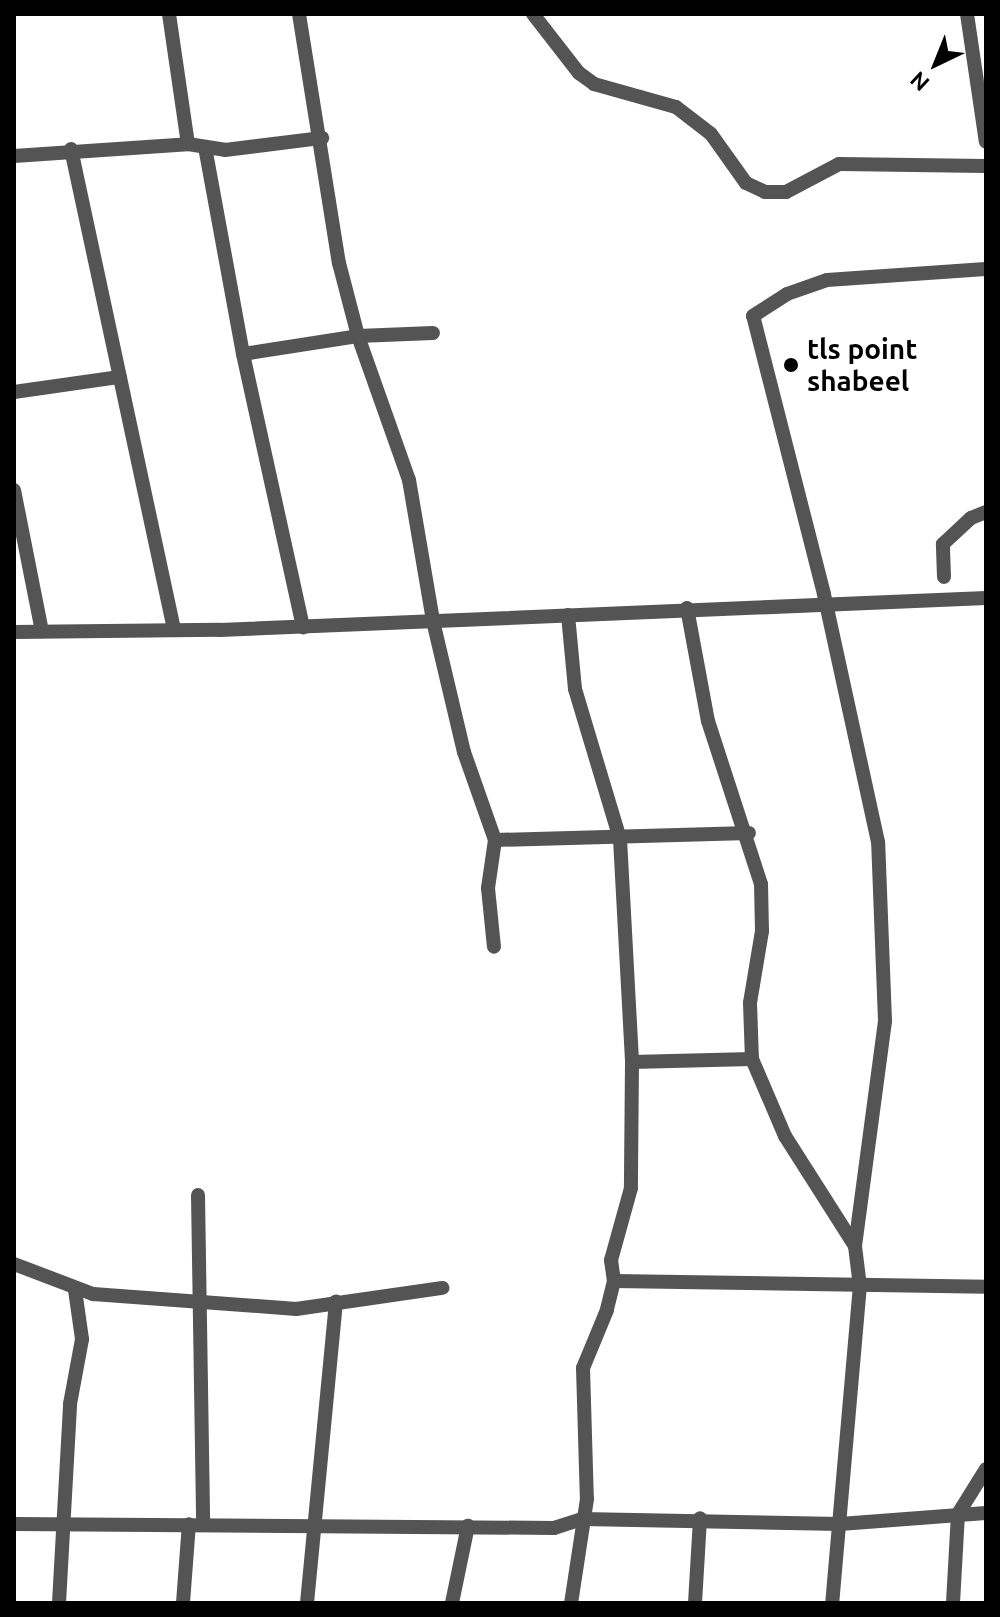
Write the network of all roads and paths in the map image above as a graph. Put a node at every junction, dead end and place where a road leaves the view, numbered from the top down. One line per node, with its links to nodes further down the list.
1 (169, 14): 8 (street)
2 (299, 14): 6 (street)
3 (533, 14): 12 (street)
4 (967, 14): 5 (street)
5 (980, 60): 7 (street)
6 (322, 138): 9 (street); 15 (street)
7 (986, 142)
8 (188, 144): 9 (street); 10 (street)
9 (205, 147): 16 (street)
10 (71, 149): 11 (street); 17 (street)
11 (14, 156)
12 (986, 166)
13 (986, 269): 23 (street)
14 (433, 333): 15 (street)
15 (358, 336): 16 (street); 26 (street)
16 (243, 354): 27 (street)
17 (120, 377): 18 (street); 28 (street)
18 (14, 392)
19 (14, 490): 29 (street)
20 (986, 512): 21 (street)
21 (944, 577)
22 (986, 598): 23 (street)
23 (825, 605): 24 (street); 38 (street)
24 (687, 608): 25 (street); 31 (street)
25 (568, 615): 26 (street); 32 (street)
26 (433, 621): 27 (street); 33 (street)
27 (303, 627): 28 (street)
28 (174, 629): 29 (street)
29 (42, 631): 30 (street)
30 (14, 632)
31 (749, 833): 32 (street); 35 (street)
32 (620, 839): 33 (street); 36 (street)
33 (495, 840): 34 (street)
34 (494, 947)
35 (752, 1059): 36 (street); 38 (street)
36 (632, 1062): 40 (street)
37 (198, 1195): 46 (street)
38 (855, 1246): 41 (street)
39 (14, 1264): 44 (street)
40 (614, 1281): 41 (street); 51 (street)
41 (860, 1285): 42 (street); 55 (street)
42 (986, 1287)
43 (442, 1288): 45 (street)
44 (75, 1290): 46 (street); 52 (street)
45 (336, 1301): 46 (street); 56 (street)
46 (203, 1302): 54 (street)
47 (986, 1469): 49 (street)
48 (986, 1513): 49 (street)
49 (958, 1514): 55 (street); 65 (street)
50 (700, 1518): 51 (street); 55 (street); 63 (street)
51 (582, 1519): 57 (street); 62 (street)
52 (65, 1522): 53 (street); 54 (street); 58 (street)
53 (14, 1524)
54 (196, 1524): 56 (street); 59 (street)
55 (840, 1524): 64 (street)
56 (316, 1525): 57 (street); 60 (street)
57 (468, 1526): 61 (street)
58 (59, 1603)
59 (183, 1603)
60 (307, 1603)
61 (452, 1603)
62 (571, 1603)
63 (695, 1603)
64 (832, 1603)
65 (953, 1603)

